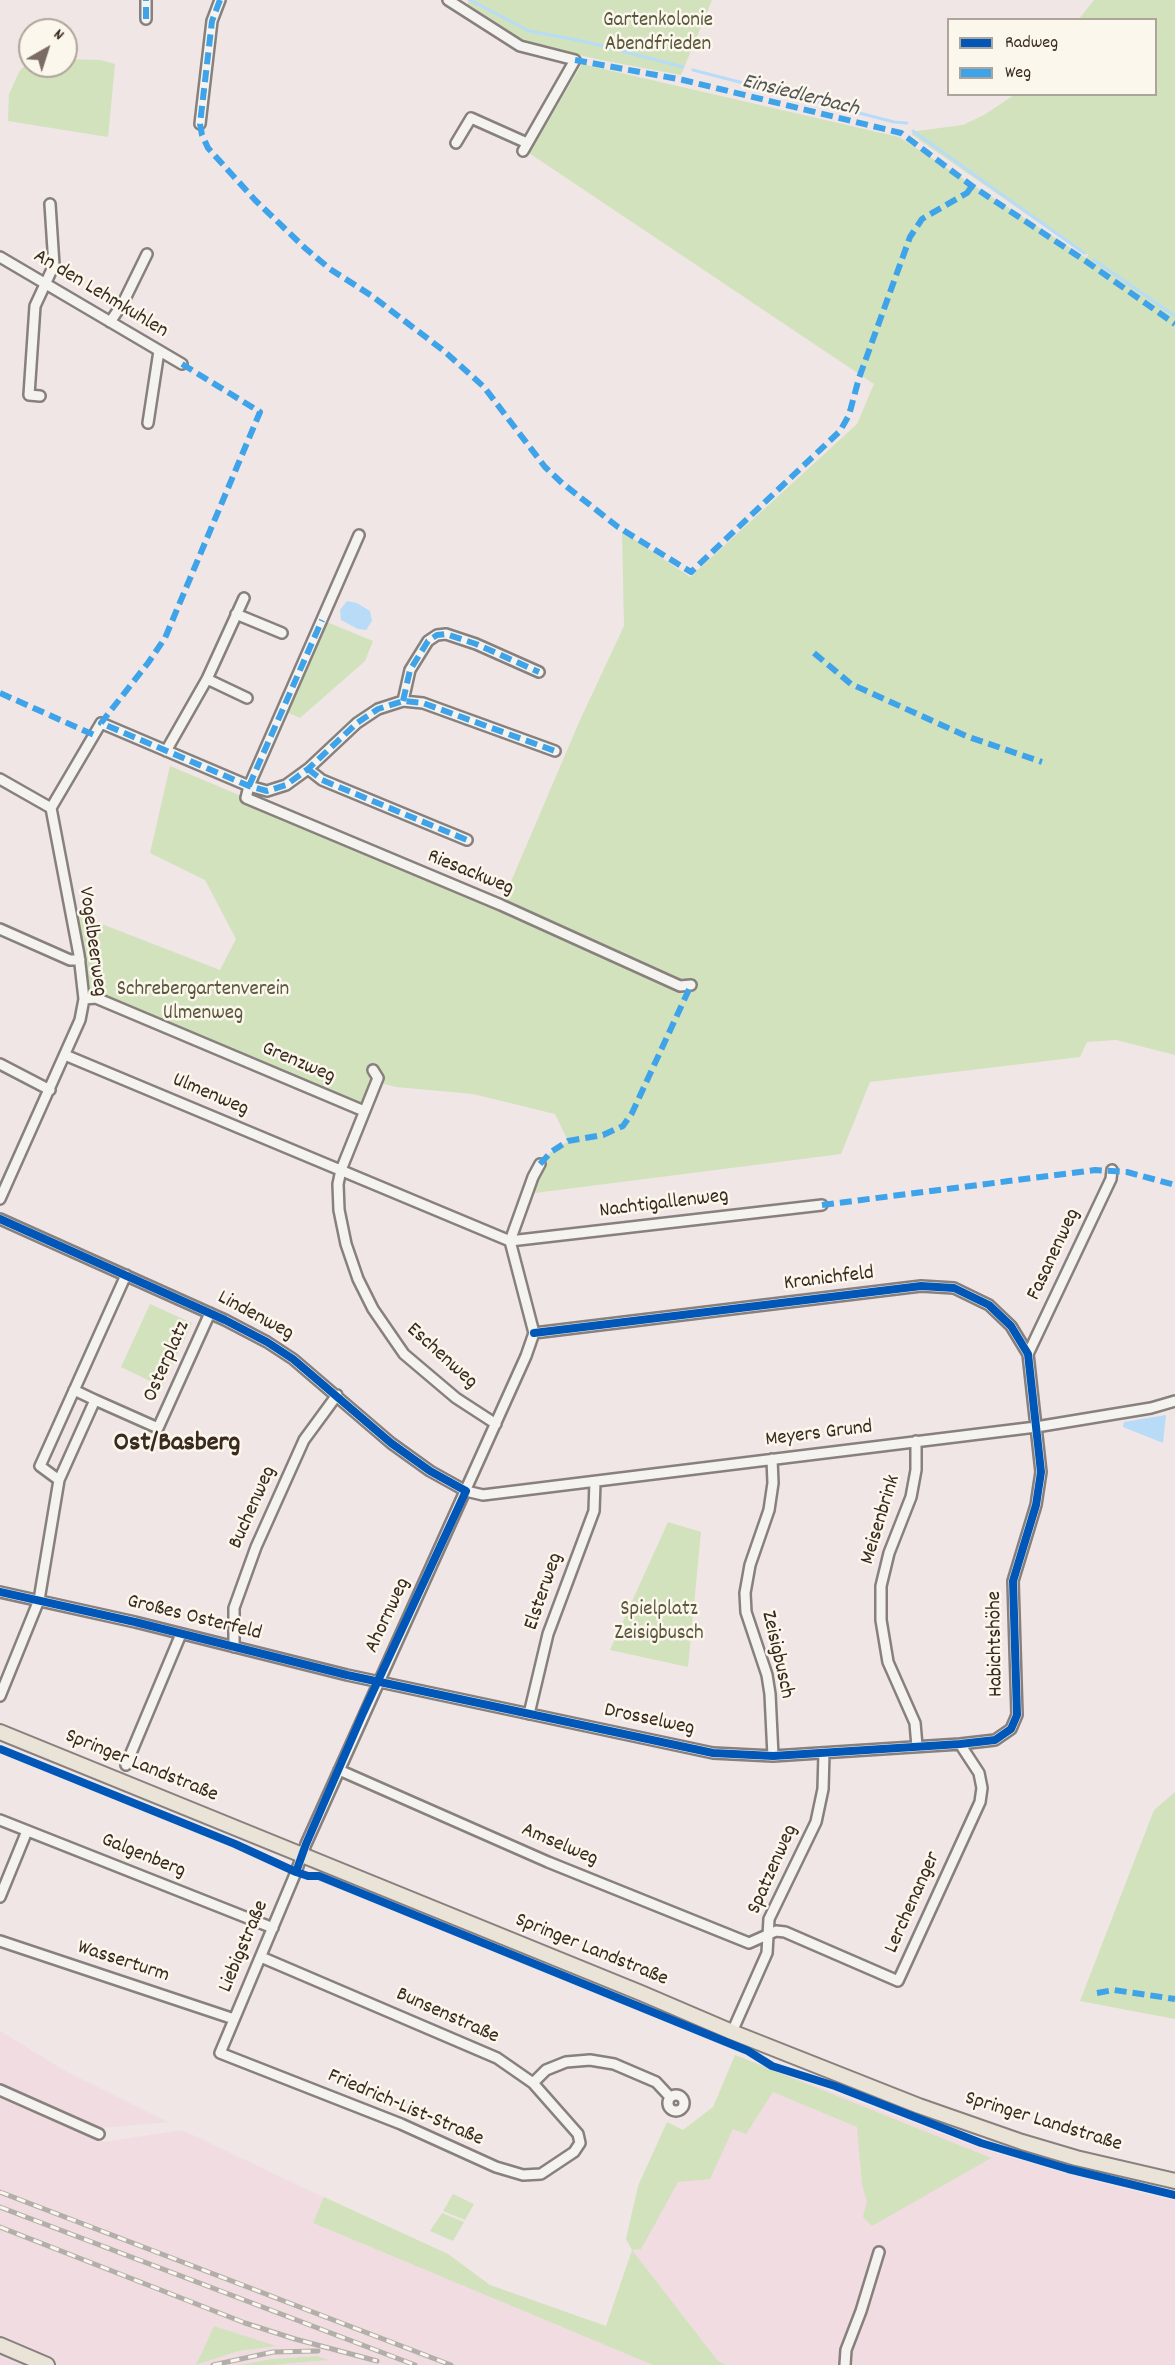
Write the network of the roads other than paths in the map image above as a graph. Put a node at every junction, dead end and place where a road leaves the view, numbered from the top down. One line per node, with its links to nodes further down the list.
1 (146, 0): 5 (street)
2 (220, 0): 6 (street)
3 (448, 0): 4 (street)
4 (459, 3): 7 (street)
5 (146, 19)
6 (201, 124)
7 (456, 143)
8 (50, 204): 11 (street)
9 (147, 254): 12 (street)
10 (0, 257): 11 (street, An den Lehmkuhlen)
11 (47, 283): 12 (street, An den Lehmkuhlen); 15 (street)
12 (110, 322): 13 (street, An den Lehmkuhlen)
13 (159, 351): 14 (street, An den Lehmkuhlen); 16 (street)
14 (182, 364)
15 (40, 396)
16 (148, 423)
17 (358, 535): 29 (street)
18 (244, 598): 19 (street)
19 (236, 614): 20 (street); 22 (street)
20 (282, 633)
21 (539, 672): 24 (street)
22 (207, 679): 23 (street); 25 (street)
23 (247, 698)
24 (403, 701): 26 (street); 27 (street)
25 (166, 751): 29 (street); 30 (street)
26 (555, 752)
27 (308, 769): 29 (street); 31 (street)
28 (0, 779): 30 (street)
29 (249, 786): 34 (street, Riesackweg)
30 (51, 808): 33 (street, Vogelbeerweg)
31 (466, 840)
32 (0, 929): 33 (street)
33 (80, 960): 35 (street, Vogelbeerweg)
34 (691, 985)
35 (84, 999): 36 (street, Vogelbeerweg); 40 (street, Grenzweg)
36 (65, 1055): 39 (street, Vogelbeerweg); 42 (street, Ulmenweg)
37 (0, 1064): 39 (street)
38 (374, 1070): 40 (street)
39 (50, 1090): 44 (street, Vogelbeerweg)
40 (364, 1111): 42 (street)
41 (540, 1164): 47 (street)
42 (341, 1170): 47 (street, Ulmenweg); 56 (street, Eschenweg)
43 (1112, 1170): 51 (street, Fasanenweg)
44 (0, 1199)
45 (822, 1205): 47 (street, Nachtigallenweg)
46 (0, 1219): 48 (street, Lindenweg)
47 (510, 1241): 50 (street)
48 (126, 1275): 49 (street, Lindenweg); 52 (street)
49 (210, 1313): 53 (street, Lindenweg); 54 (street, Osterplatz)
50 (534, 1333): 51 (street, Kranichfeld); 56 (street, Ahornweg)
51 (1028, 1354): 57 (street, Kranichfeld)
52 (74, 1390): 54 (street, Osterplatz); 60 (street)
53 (337, 1395): 62 (street, Lindenweg); 66 (street, Buchenweg)
54 (95, 1400): 60 (street)
55 (1175, 1401): 57 (street, Meyers Grund)
56 (496, 1424): 62 (street, Ahornweg)
57 (1036, 1427): 58 (street, Meyers Grund); 71 (street, Habichtshöhe)
58 (916, 1441): 59 (street, Meyers Grund); 72 (street, Meisenbrink)
59 (772, 1459): 61 (street, Meyers Grund); 74 (street, Zeisigbusch)
60 (59, 1480): 64 (street)
61 (595, 1482): 62 (street, Meyers Grund); 69 (street, Elsterweg)
62 (466, 1491): 67 (street, Ahornweg)
63 (0, 1592): 64 (street, Großes Osterfeld)
64 (39, 1600): 65 (street, Großes Osterfeld); 68 (street)
65 (181, 1634): 66 (street, Großes Osterfeld); 75 (street, Großes Osterfeld)
66 (234, 1647): 67 (street, Großes Osterfeld)
67 (379, 1680): 69 (street, Drosselweg); 76 (street, Ahornweg)
68 (0, 1696)
69 (529, 1714): 74 (street, Drosselweg)
70 (0, 1732): 79 (main road, Springer Landstraße)
71 (960, 1744): 72 (street, Habichtshöhe); 82 (street, Lerchenanger)
72 (917, 1746): 73 (street, Drosselweg)
73 (824, 1753): 74 (street, Drosselweg); 82 (street, Spatzenweg)
74 (773, 1756)
75 (126, 1765)
76 (339, 1770): 79 (street, Ahornweg); 82 (street, Amselweg)
77 (0, 1820): 78 (street, Galgenberg)
78 (27, 1831): 80 (street); 81 (street, Galgenberg)
79 (303, 1855): 81 (street, Liebigstraße); 86 (main road, Springer Landstraße)
80 (0, 1896)
81 (273, 1928): 84 (street, Liebigstraße)
82 (767, 1935): 86 (street, Spatzenweg)
83 (0, 1941): 85 (street, Wasserturm)
84 (261, 1957): 85 (street, Liebigstraße); 88 (street, Bunsenstraße)
85 (234, 2019): 87 (street, Liebigstraße)
86 (732, 2032): 93 (main road, Springer Landstraße)
87 (220, 2053): 92 (street, Friedrich-List-Straße)
88 (533, 2083): 90 (street); 92 (street, Bunsenstraße)
89 (0, 2090): 91 (street)
90 (670, 2097)
91 (99, 2134)
92 (574, 2152)
93 (1175, 2181)
94 (879, 2252): 97 (street)
95 (0, 2345): 96 (main road)
96 (46, 2365)
97 (845, 2365)

